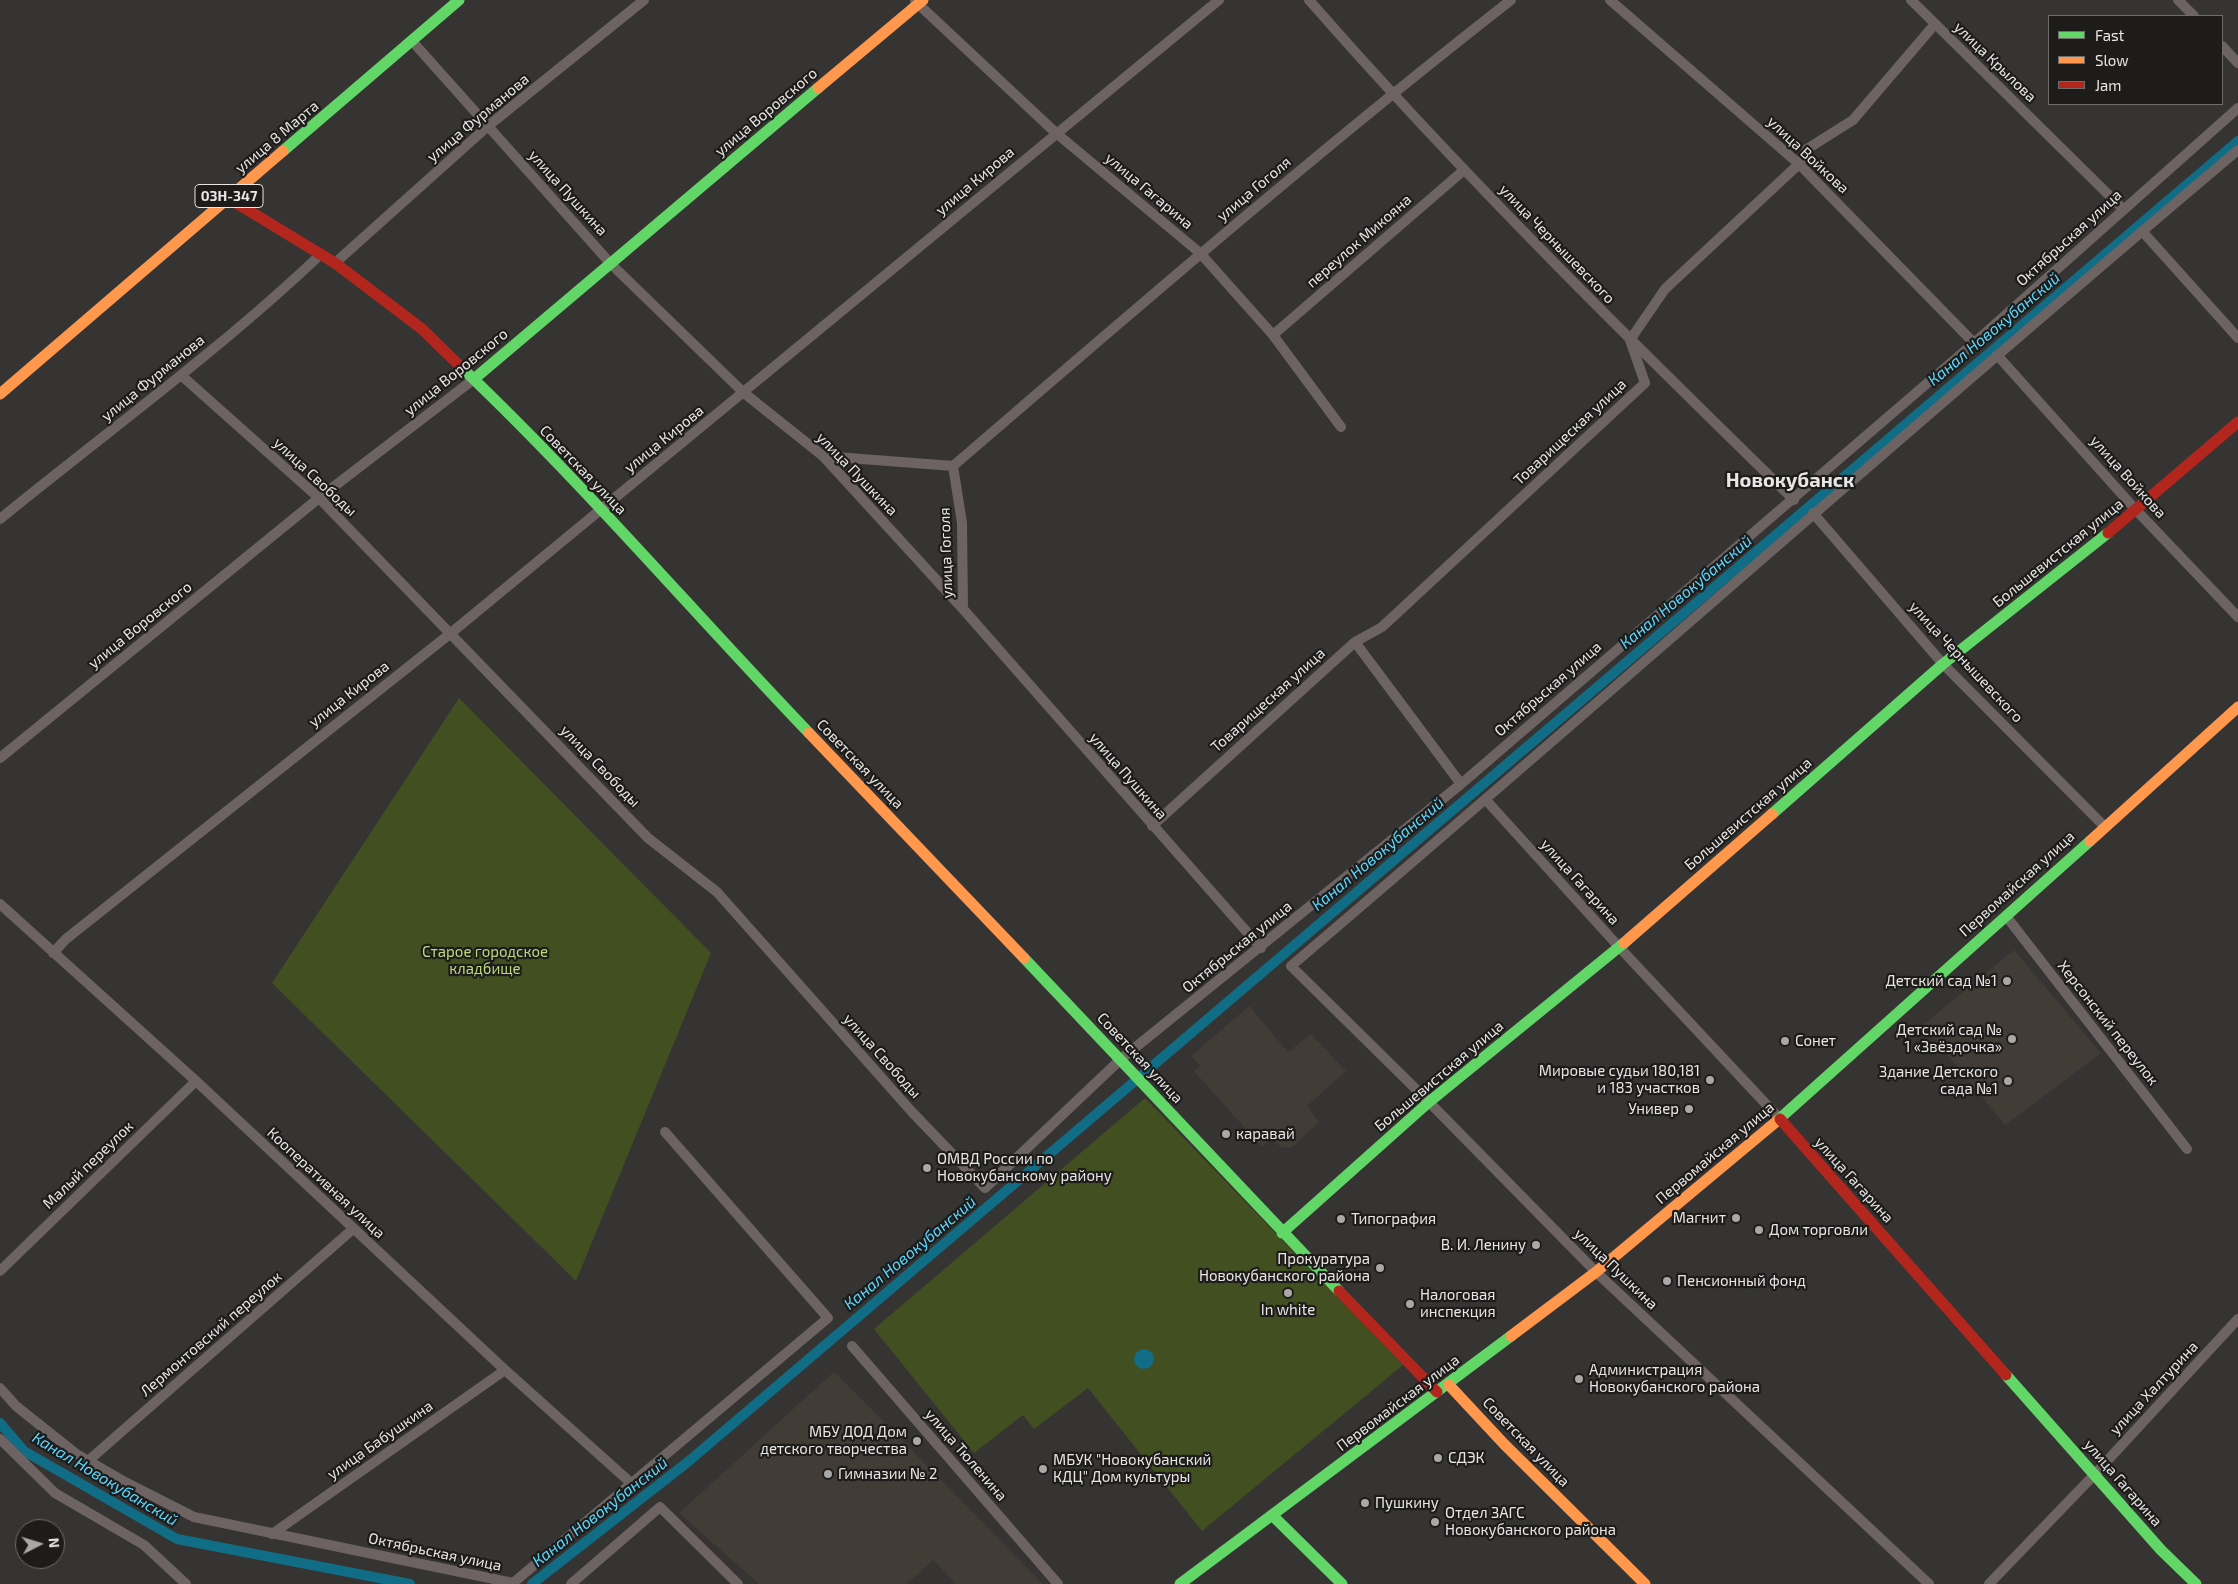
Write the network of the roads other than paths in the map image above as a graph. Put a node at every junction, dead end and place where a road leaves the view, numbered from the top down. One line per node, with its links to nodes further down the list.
1 (459, 0): 12 (main road, улица 8 Марта / 03Н-347)
2 (644, 0): 17 (street, улица Фурманова)
3 (1219, 0): 18 (street, улица Кирова)
4 (1309, 0): 15 (street, улица Чернышевского)
5 (1511, 0): 15 (street, улица Гоголя)
6 (1610, 0): 20 (street, улица Войкова)
7 (1911, 0): 11 (street, улица Крылова)
8 (2178, 0): 10 (street)
9 (918, 1): 18 (street, улица Гагарина); 28 (main road, улица Воровского)
10 (2193, 15)
11 (1934, 24): 20 (street); 23 (street, улица Крылова)
12 (412, 41): 17 (street, улица Пушкина); 22 (main road, улица 8 Марта / 03Н-347)
13 (2223, 47): 14 (street)
14 (2238, 63)
15 (1391, 94): 21 (street, улица Чернышевского); 25 (street, улица Гоголя)
16 (2238, 108): 23 (street, Октябрьская улица)
17 (488, 126): 27 (street, улица Фурманова); 28 (street, улица Пушкина)
18 (1056, 133): 25 (street, улица Гагарина); 36 (street, улица Кирова)
19 (2238, 150): 24 (street)
20 (1799, 164): 31 (street); 32 (street, улица Войкова)
21 (1464, 170): 29 (street, переулок Микояна); 31 (street, улица Чернышевского)
22 (228, 198): 26 (main road, Советская улица); 37 (main road, улица 8 Марта / 03Н-347)
23 (2123, 209): 32 (street, Октябрьская улица)
24 (2142, 231): 30 (street); 33 (street)
25 (1200, 253): 29 (street, улица Гагарина); 41 (street, улица Гоголя)
26 (320, 254): 27 (main road, Советская улица); 34 (street, улица Фурманова)
27 (335, 263): 35 (main road, Советская улица)
28 (611, 264): 35 (main road, улица Воровского); 36 (street, улица Пушкина)
29 (1273, 335): 39 (street, улица Гагарина)
30 (2238, 338)
31 (1630, 340): 43 (street, улица Чернышевского); 51 (street, Товарищеская улица)
32 (1974, 343): 43 (street, Октябрьская улица)
33 (1997, 355): 45 (street, улица Войкова); 46 (street)
34 (182, 376): 42 (street, улица Свободы); 47 (street, улица Фурманова)
35 (474, 379): 42 (street, улица Воровского); 44 (main road, Советская улица)
36 (744, 392): 40 (street, улица Пушкина); 44 (street, улица Кирова)
37 (0, 394)
38 (2238, 422): 45 (main road, Большевистская улица)
39 (1341, 427)
40 (823, 456): 41 (street); 48 (street, улица Пушкина)
41 (953, 466): 48 (street, улица Гоголя)
42 (319, 498): 50 (street, улица Свободы); 54 (street, улица Воровского)
43 (1793, 499): 55 (street, Октябрьская улица)
44 (602, 510): 50 (street, улица Кирова); 64 (main road, Советская улица)
45 (2136, 510): 49 (street, улица Войкова); 52 (main road, Большевистская улица)
46 (1813, 513): 52 (street, улица Чернышевского); 56 (street)
47 (0, 519)
48 (963, 609): 57 (street, улица Пушкина)
49 (2238, 617)
50 (451, 633): 63 (street, улица Кирова); 70 (street, улица Свободы)
51 (1355, 642): 55 (street); 57 (street, Товарищеская улица)
52 (1944, 664): 58 (street, улица Чернышевского); 61 (main road, Большевистская улица)
53 (2238, 707): 58 (main road, Первомайская улица)
54 (0, 758)
55 (1460, 784): 62 (street, Октябрьская улица)
56 (1486, 800): 61 (street, улица Гагарина); 66 (street, улица Пушкина)
57 (1152, 826): 62 (street, улица Пушкина)
58 (2104, 826): 60 (main road, Первомайская улица)
59 (0, 904): 63 (street, Кооперативная улица)
60 (2006, 916): 67 (main road, Первомайская улица); 69 (street, Херсонский переулок)
61 (1618, 947): 66 (main road, Большевистская улица); 67 (street, улица Гагарина)
62 (1261, 948): 64 (street, Октябрьская улица)
63 (53, 953): 65 (street, Кооперативная улица)
64 (1121, 1059): 70 (street, Октябрьская улица); 72 (main road, Советская улица)
65 (196, 1081): 71 (street, Кооперативная улица); 73 (street, Малый переулок)
66 (1429, 1102): 72 (main road, Большевистская улица); 74 (street, улица Пушкина)
67 (1780, 1119): 74 (main road, Первомайская улица); 83 (main road, улица Гагарина)
68 (665, 1132): 84 (street, Октябрьская улица)
69 (2187, 1149)
70 (985, 1188)
71 (353, 1229): 77 (street, Кооперативная улица); 82 (street, Лермонтовский переулок)
72 (1282, 1233): 80 (main road, Советская улица)
73 (0, 1271)
74 (1596, 1272): 78 (main road, Первомайская улица); 94 (street, улица Пушкина)
75 (2238, 1320): 83 (street, улица Халтурина)
76 (852, 1346): 90 (street, улица Тюленина)
77 (505, 1370): 84 (street, Кооперативная улица); 86 (street, улица Бабушкина)
78 (1449, 1385): 80 (main road, Первомайская улица); 93 (main road, Советская улица)
79 (0, 1388): 82 (street)
80 (1437, 1392): 85 (main road, Первомайская улица)
81 (0, 1439): 87 (street)
82 (88, 1461): 86 (street)
83 (2095, 1474): 95 (street, улица Халтурина); 96 (main road, улица Гагарина)
84 (631, 1483): 86 (street, Октябрьская улица)
85 (1273, 1516): 91 (main road, Первомайская улица); 92 (main road)
86 (272, 1534)
87 (186, 1584)
88 (570, 1584): 89 (street)
89 (738, 1584)
90 (1058, 1584)
91 (1180, 1584)
92 (1342, 1584)
93 (1645, 1584)
94 (1929, 1584)
95 (1989, 1584)
96 (2196, 1584)

